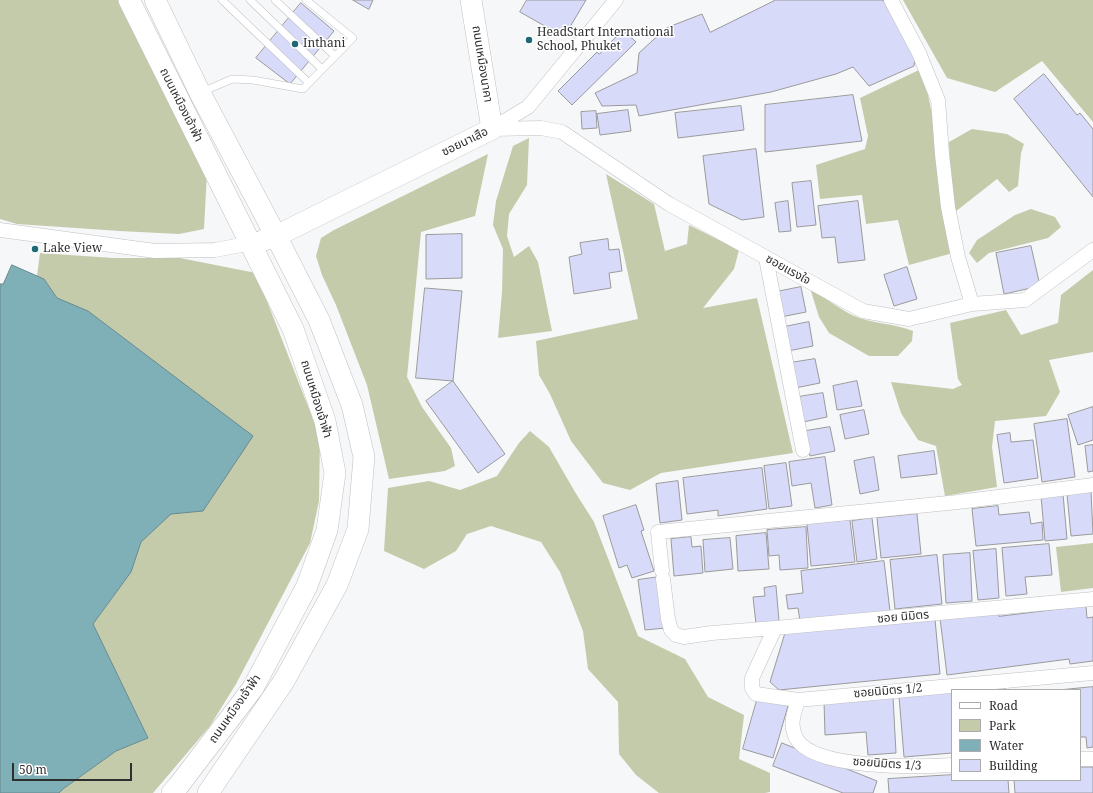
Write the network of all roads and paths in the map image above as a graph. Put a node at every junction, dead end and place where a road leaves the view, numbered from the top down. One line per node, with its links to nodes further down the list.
1 (129, 0): 17 (street, ถนนเหมืองเจ้าฟ้า)
2 (155, 0): 13 (street, ถนนเหมืองเจ้าฟ้า)
3 (222, 0): 12 (lane)
4 (250, 0): 11 (lane)
5 (275, 0): 10 (lane)
6 (306, 0): 10 (lane)
7 (471, 0): 14 (street, ถนนเหมืองนาคา)
8 (616, 0): 14 (street, ซอยนาเสือ)
9 (891, 0): 20 (street)
10 (335, 56): 11 (lane)
11 (322, 70): 12 (lane)
12 (309, 83): 13 (lane)
13 (200, 93): 16 (street, ถนนเหมืองเจ้าฟ้า)
14 (492, 129): 16 (street, ซอยนาเสือ); 19 (street, ซอยแรงใจ)
15 (0, 230): 17 (street)
16 (276, 236): 17 (street, ซอยนาเสือ); 21 (street, ถนนเหมืองเจ้าฟ้า)
17 (252, 243): 22 (street, ถนนเหมืองเจ้าฟ้า)
18 (1093, 250): 20 (street, ซอยแรงใจ)
19 (766, 258): 20 (street, ซอยแรงใจ); 23 (street)
20 (972, 304)
21 (319, 320): 22 (street); 33 (street, ถนนเหมืองเจ้าฟ้า)
22 (293, 329): 32 (street, ถนนเหมืองเจ้าฟ้า)
23 (803, 450)
24 (1093, 485): 26 (street, ซอย นิมิตร)
25 (1093, 599): 26 (street, ซอย นิมิตร)
26 (776, 628): 28 (street, ซอยนิมิตร 1/2)
27 (1093, 673): 28 (street, ซอยนิมิตร 1/2)
28 (798, 700): 31 (street, ซอยนิมิตร 1/3)
29 (1081, 759): 30 (street)
30 (1093, 759)
31 (951, 765)
32 (172, 793)
33 (208, 793)

